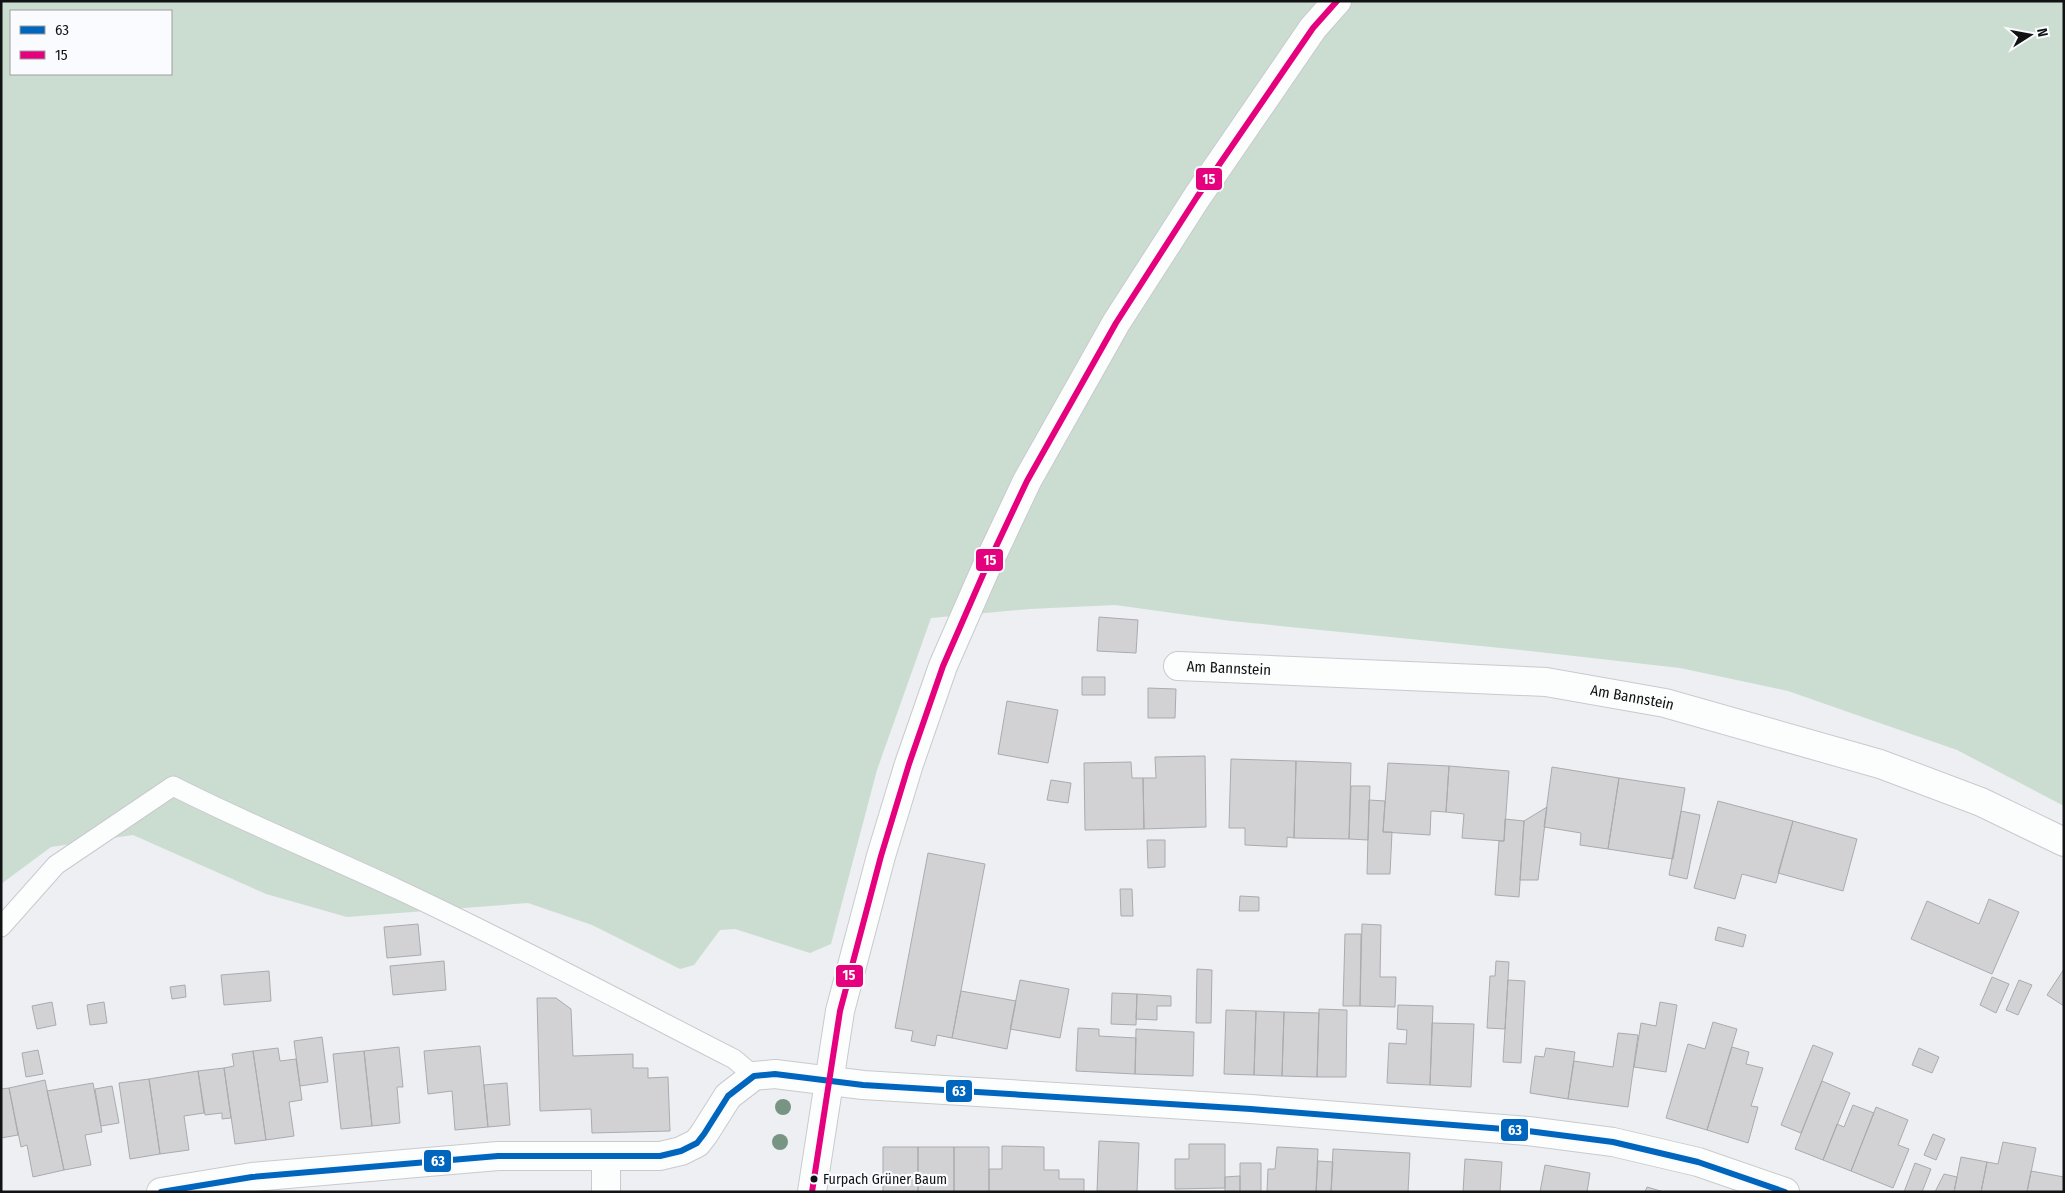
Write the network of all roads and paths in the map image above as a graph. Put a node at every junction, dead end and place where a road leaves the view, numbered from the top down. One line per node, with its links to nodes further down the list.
1 (1337, 1): 6 (street)
2 (1178, 666): 3 (street, Am Bannstein)
3 (2064, 842)
4 (1, 927): 5 (lane)
5 (754, 1076): 6 (street); 7 (street)
6 (831, 1081): 10 (street); 11 (street)
7 (606, 1156): 8 (street); 9 (street)
8 (161, 1192)
9 (606, 1192)
10 (812, 1192)
11 (1784, 1192)

